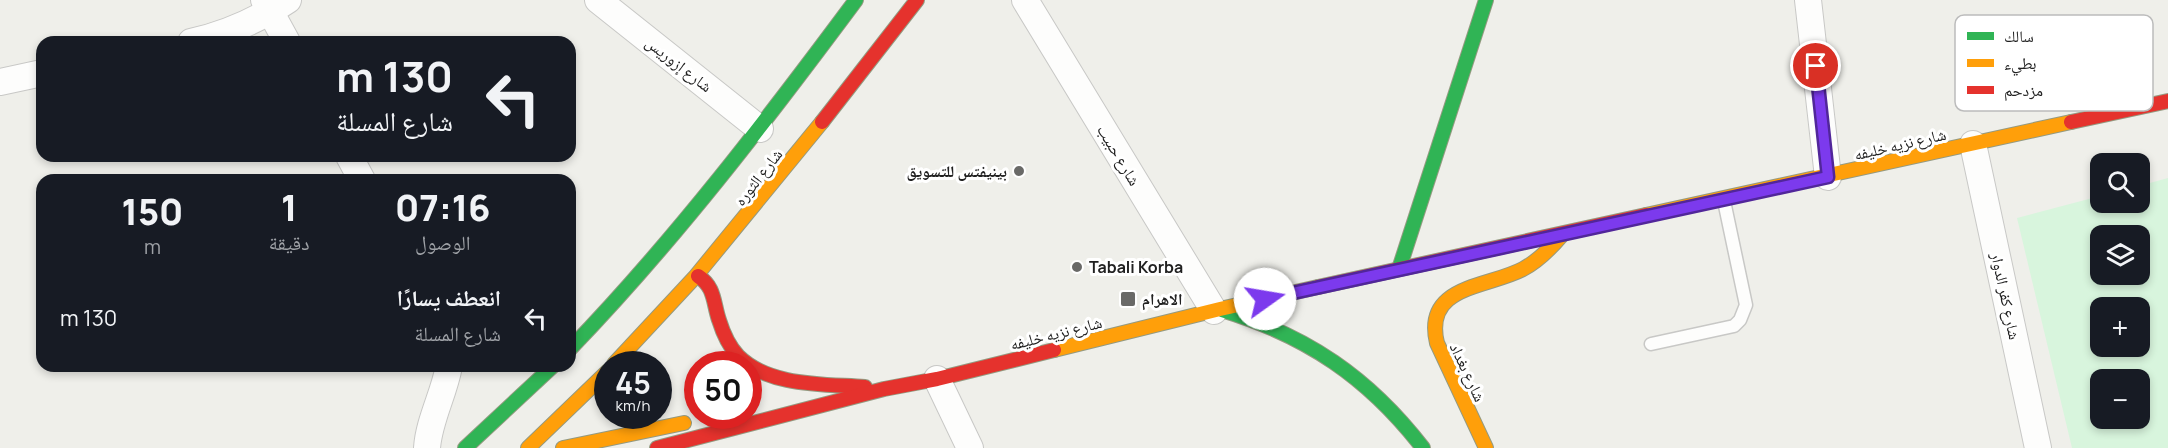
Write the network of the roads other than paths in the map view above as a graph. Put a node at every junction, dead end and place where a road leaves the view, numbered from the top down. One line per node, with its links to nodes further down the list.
1 (598, 0): 15 (street, شارع إزوريس)
2 (856, 0): 15 (main road, شارع الثوره)
3 (917, 0): 21 (main road, شارع الثوره)
4 (1025, 0): 22 (street, شارع حبيب)
5 (1486, 0): 20 (main road)
6 (1808, 0): 17 (street)
7 (274, 4): 8 (street); 9 (street)
8 (212, 36)
9 (285, 36)
10 (36, 74): 11 (street)
11 (0, 82)
12 (2168, 101): 13 (main road, شارع نزيه خليفه)
13 (2153, 104)
14 (2123, 111): 16 (main road, شارع نزيه خليفه)
15 (760, 129): 23 (main road, شارع الثوره)
16 (1973, 144): 17 (main road, شارع نزيه خليفه); 40 (street, شارع كفر الدوار)
17 (1828, 177): 18 (main road, شارع نزيه خليفه)
18 (1724, 200): 19 (main road, شارع نزيه خليفه); 24 (lane)
19 (1561, 236): 20 (main road, شارع نزيه خليفه); 39 (main road, شارع بغداد)
20 (1399, 269): 22 (main road, شارع نزيه خليفه)
21 (698, 276): 25 (main road, شارع الثوره); 30 (main road)
22 (1217, 310): 28 (main road, شارع نزيه خليفه); 38 (main road)
23 (576, 343)
24 (1652, 344)
25 (626, 351)
26 (448, 372): 32 (street)
27 (547, 372): 33 (main road)
28 (937, 379): 30 (main road, شارع نزيه خليفه); 37 (street)
29 (594, 384): 34 (main road)
30 (884, 389): 31 (main road, شارع نزيه خليفه)
31 (722, 432): 35 (main road); 36 (main road, شارع نزيه خليفه)
32 (426, 448)
33 (465, 448)
34 (528, 448)
35 (562, 448)
36 (657, 448)
37 (970, 448)
38 (1423, 448)
39 (1486, 448)
40 (2038, 448)

